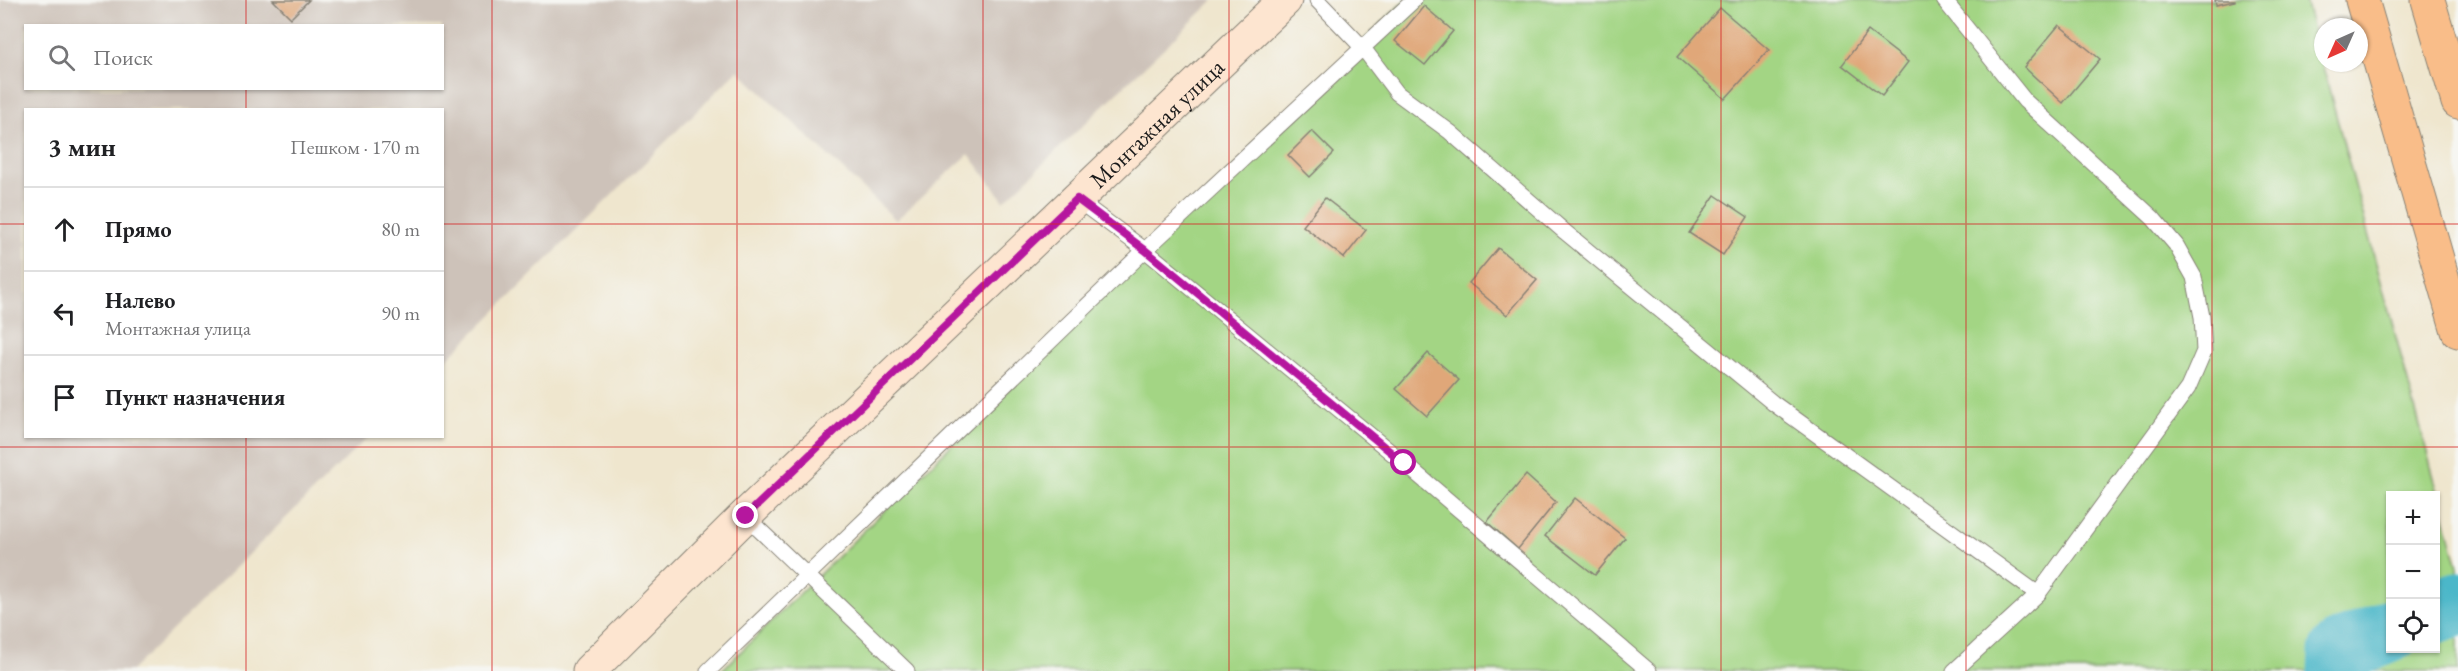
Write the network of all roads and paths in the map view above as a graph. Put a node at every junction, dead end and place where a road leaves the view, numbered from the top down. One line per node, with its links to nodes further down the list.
1 (1285, 0): 9 (street, Монтажная улица)
2 (1317, 0): 7 (lane)
3 (1414, 0): 7 (lane)
4 (1944, 0): 14 (lane)
5 (2362, 0): 11 (main road)
6 (2428, 0): 8 (main road)
7 (1363, 48): 10 (lane); 14 (lane)
8 (2458, 102)
9 (1077, 199): 10 (lane); 12 (street, Монтажная улица)
10 (1145, 250): 13 (lane); 18 (lane)
11 (2458, 331)
12 (746, 516): 13 (lane); 15 (street, Монтажная улица)
13 (806, 575): 16 (lane); 17 (lane)
14 (2038, 594): 19 (lane)
15 (589, 671)
16 (708, 671)
17 (907, 671)
18 (1649, 671)
19 (1954, 671)

